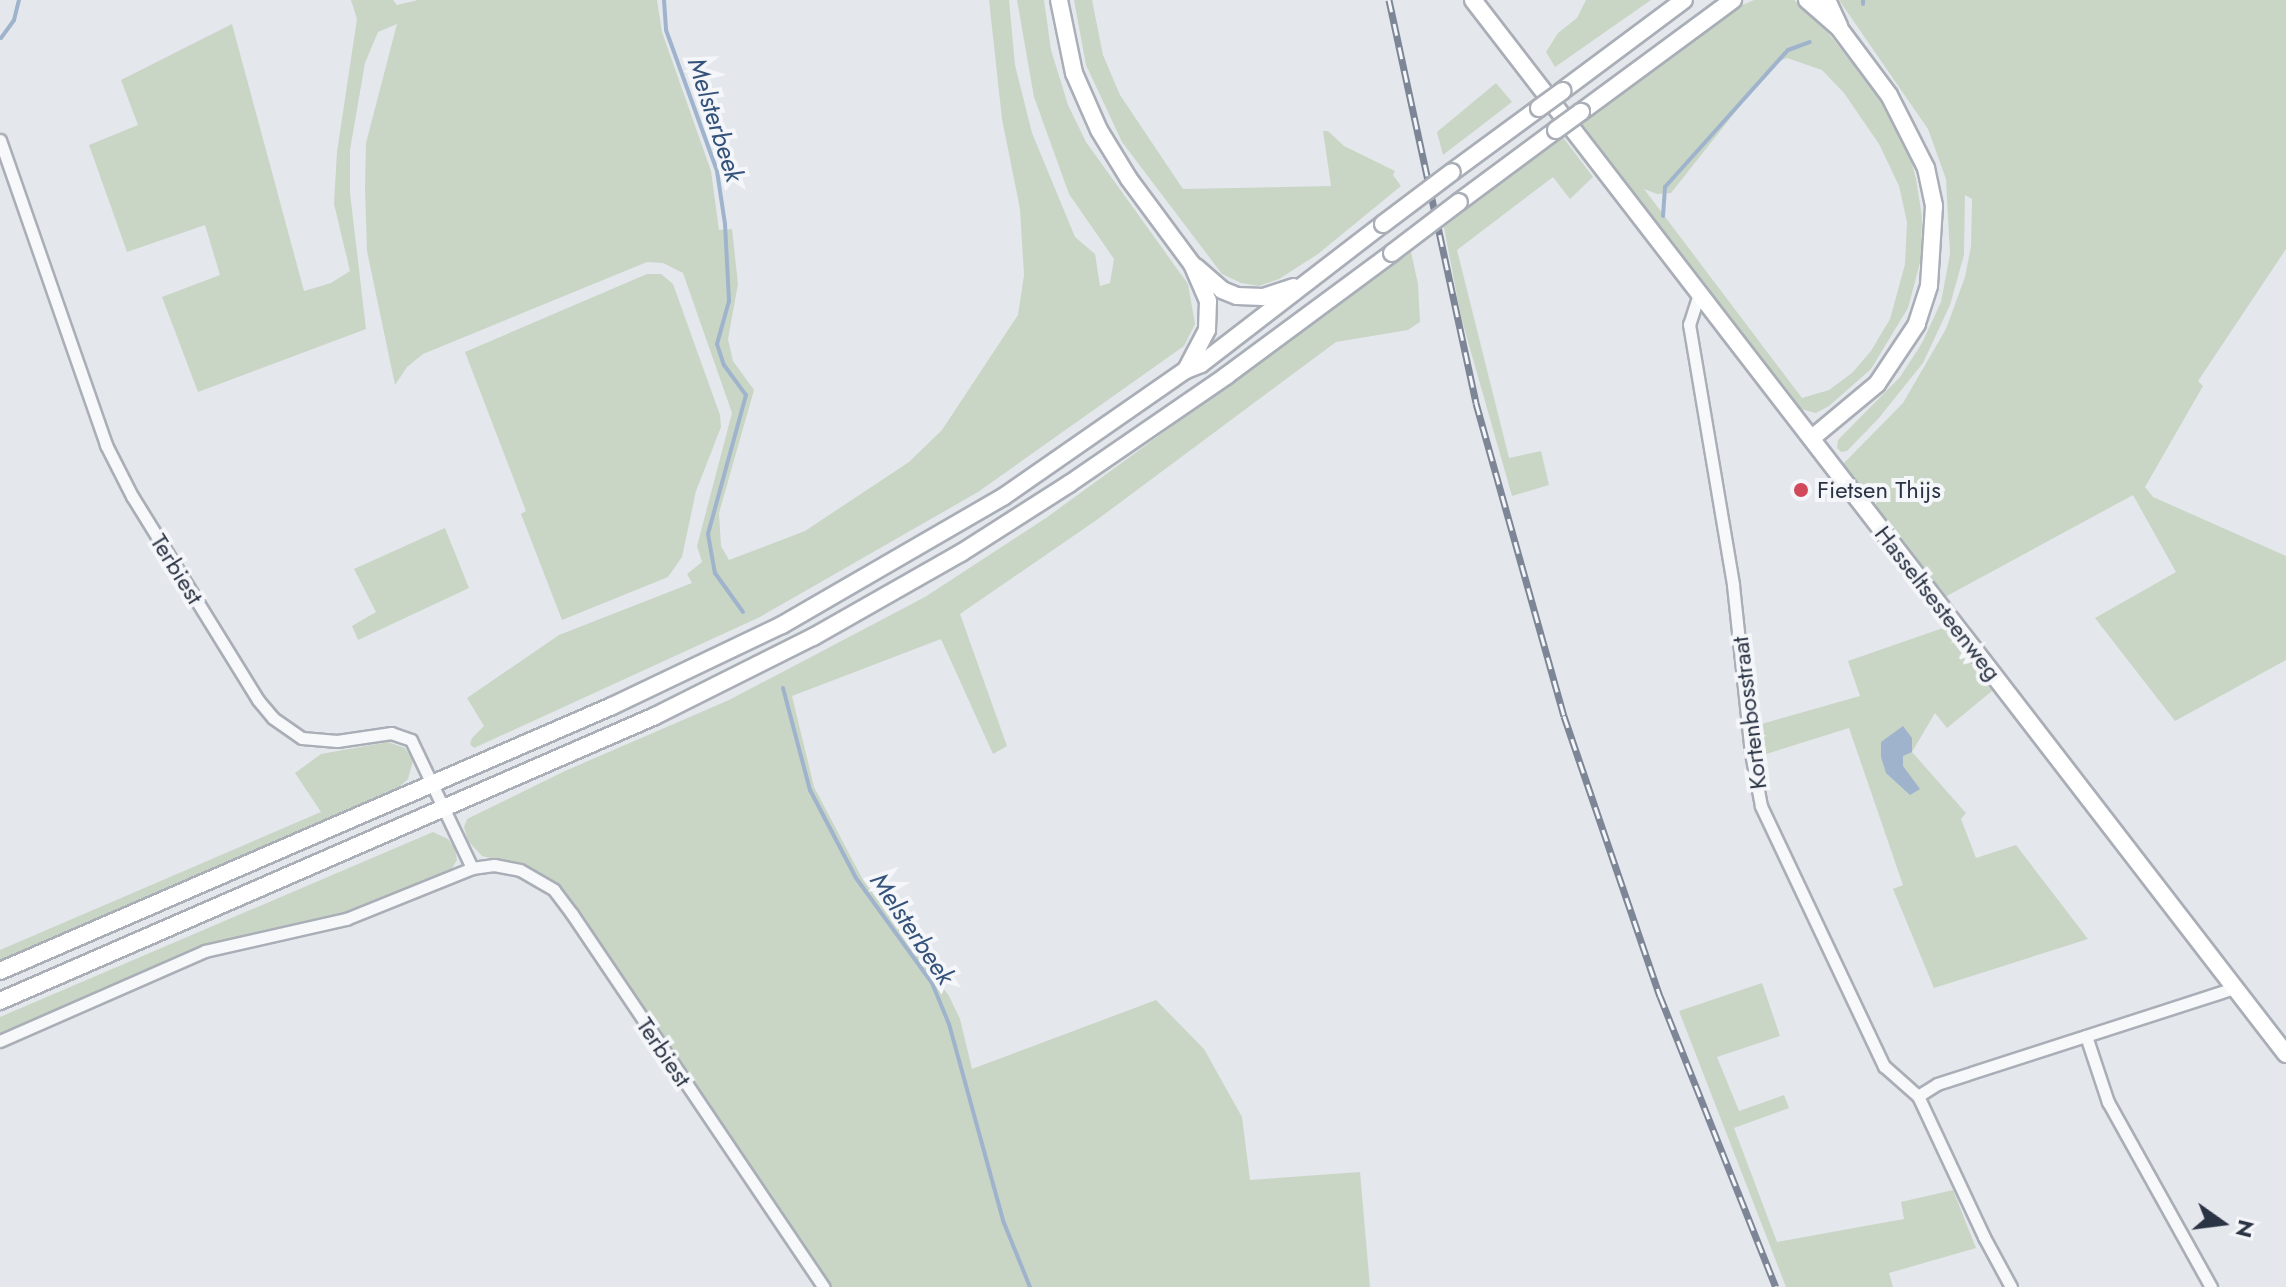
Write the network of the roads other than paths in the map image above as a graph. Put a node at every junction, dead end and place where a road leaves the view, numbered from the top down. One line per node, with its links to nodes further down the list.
1 (1059, 0): 9 (main road)
2 (1473, 0): 11 (main road, Hasseltsesteenweg)
3 (1684, 0): 10 (main road, bridge)
4 (1733, 0): 15 (main road, bridge)
5 (1807, 0): 7 (main road)
6 (1827, 0): 7 (main road)
7 (1839, 28): 13 (main road)
8 (0, 140): 14 (street, Terbiest)
9 (1192, 264): 10 (main road); 12 (main road)
10 (1301, 285): 12 (main road)
11 (1699, 294): 13 (main road, Hasseltsesteenweg); 23 (street, Kortenbosstraat)
12 (1186, 370): 14 (main road)
13 (1812, 438): 18 (main road, Hasseltsesteenweg)
14 (432, 783): 15 (street, Terbiest); 17 (main road)
15 (443, 809): 16 (street, Terbiest); 19 (main road)
16 (472, 868): 21 (street, Terbiest); 24 (street, Terbiest)
17 (0, 971)
18 (2235, 988): 20 (street); 22 (main road, Hasseltsesteenweg)
19 (0, 1001)
20 (2086, 1036): 23 (street); 26 (street)
21 (0, 1041)
22 (2286, 1054)
23 (1918, 1096): 25 (street, Kortenbosstraat)
24 (824, 1287)
25 (2011, 1287)
26 (2211, 1287)

